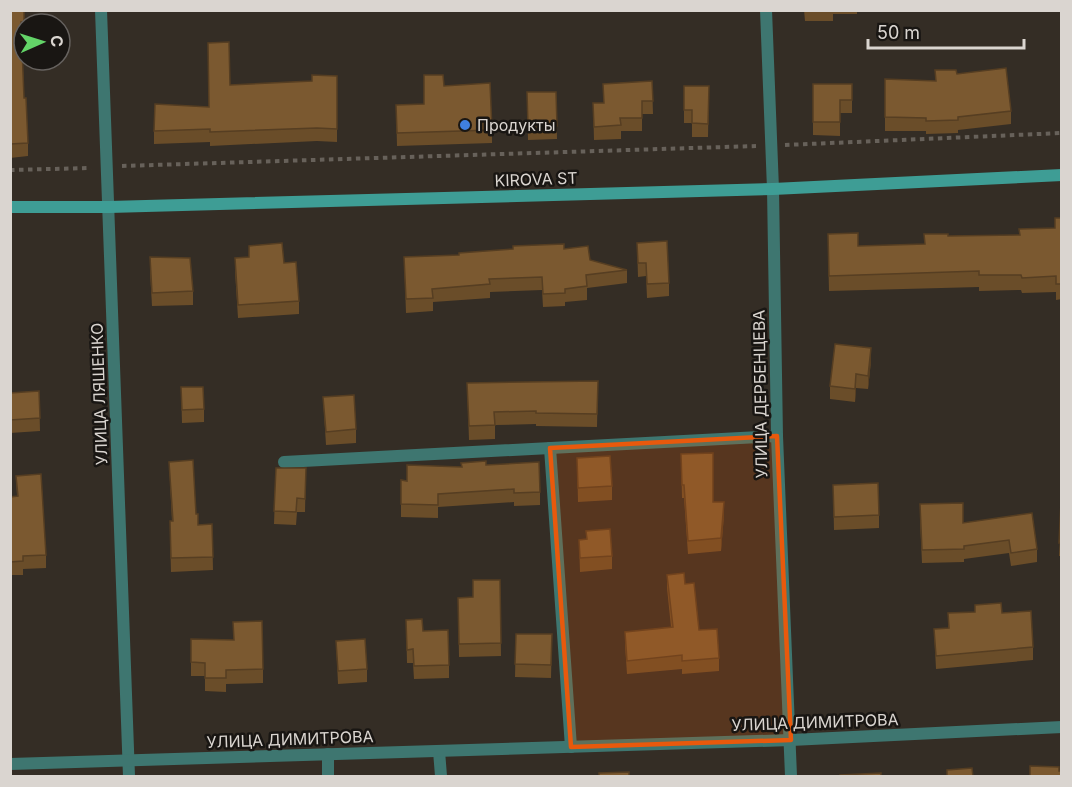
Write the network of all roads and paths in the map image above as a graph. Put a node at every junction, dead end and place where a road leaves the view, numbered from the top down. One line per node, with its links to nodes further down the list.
1 (101, 10): 5 (street, УЛИЦА ЛЯШЕНКО)
2 (766, 10): 4 (street, УЛИЦА ДЕРБЕНЦЕВА)
3 (1062, 133): 4 (path)
4 (771, 146): 5 (path); 8 (street, УЛИЦА ДЕРБЕНЦЕВА)
5 (108, 167): 6 (path); 10 (street, УЛИЦА ЛЯШЕНКО)
6 (10, 170)
7 (1062, 176): 8 (main road, KIROVA ST)
8 (772, 189): 10 (main road, KIROVA ST); 11 (street, УЛИЦА ДЕРБЕНЦЕВА)
9 (10, 207): 10 (main road, KIROVA ST)
10 (109, 207): 19 (street, УЛИЦА ЛЯШЕНКО)
11 (777, 436): 12 (street); 15 (street, УЛИЦА ДЕРБЕНЦЕВА)
12 (550, 448): 13 (street); 16 (street)
13 (284, 462)
14 (1062, 728): 15 (street, УЛИЦА ДИМИТРОВА)
15 (791, 740): 16 (street, УЛИЦА ДИМИТРОВА); 24 (street, УЛИЦА ДЕРБЕНЦЕВА)
16 (571, 747): 17 (street, УЛИЦА ДИМИТРОВА)
17 (439, 751): 18 (street, УЛИЦА ДИМИТРОВА); 23 (street)
18 (328, 754): 19 (street, УЛИЦА ДИМИТРОВА); 22 (street)
19 (129, 760): 20 (street, УЛИЦА ДИМИТРОВА); 21 (street, УЛИЦА ЛЯШЕНКО)
20 (10, 764)
21 (129, 777)
22 (328, 777)
23 (441, 777)
24 (792, 777)

